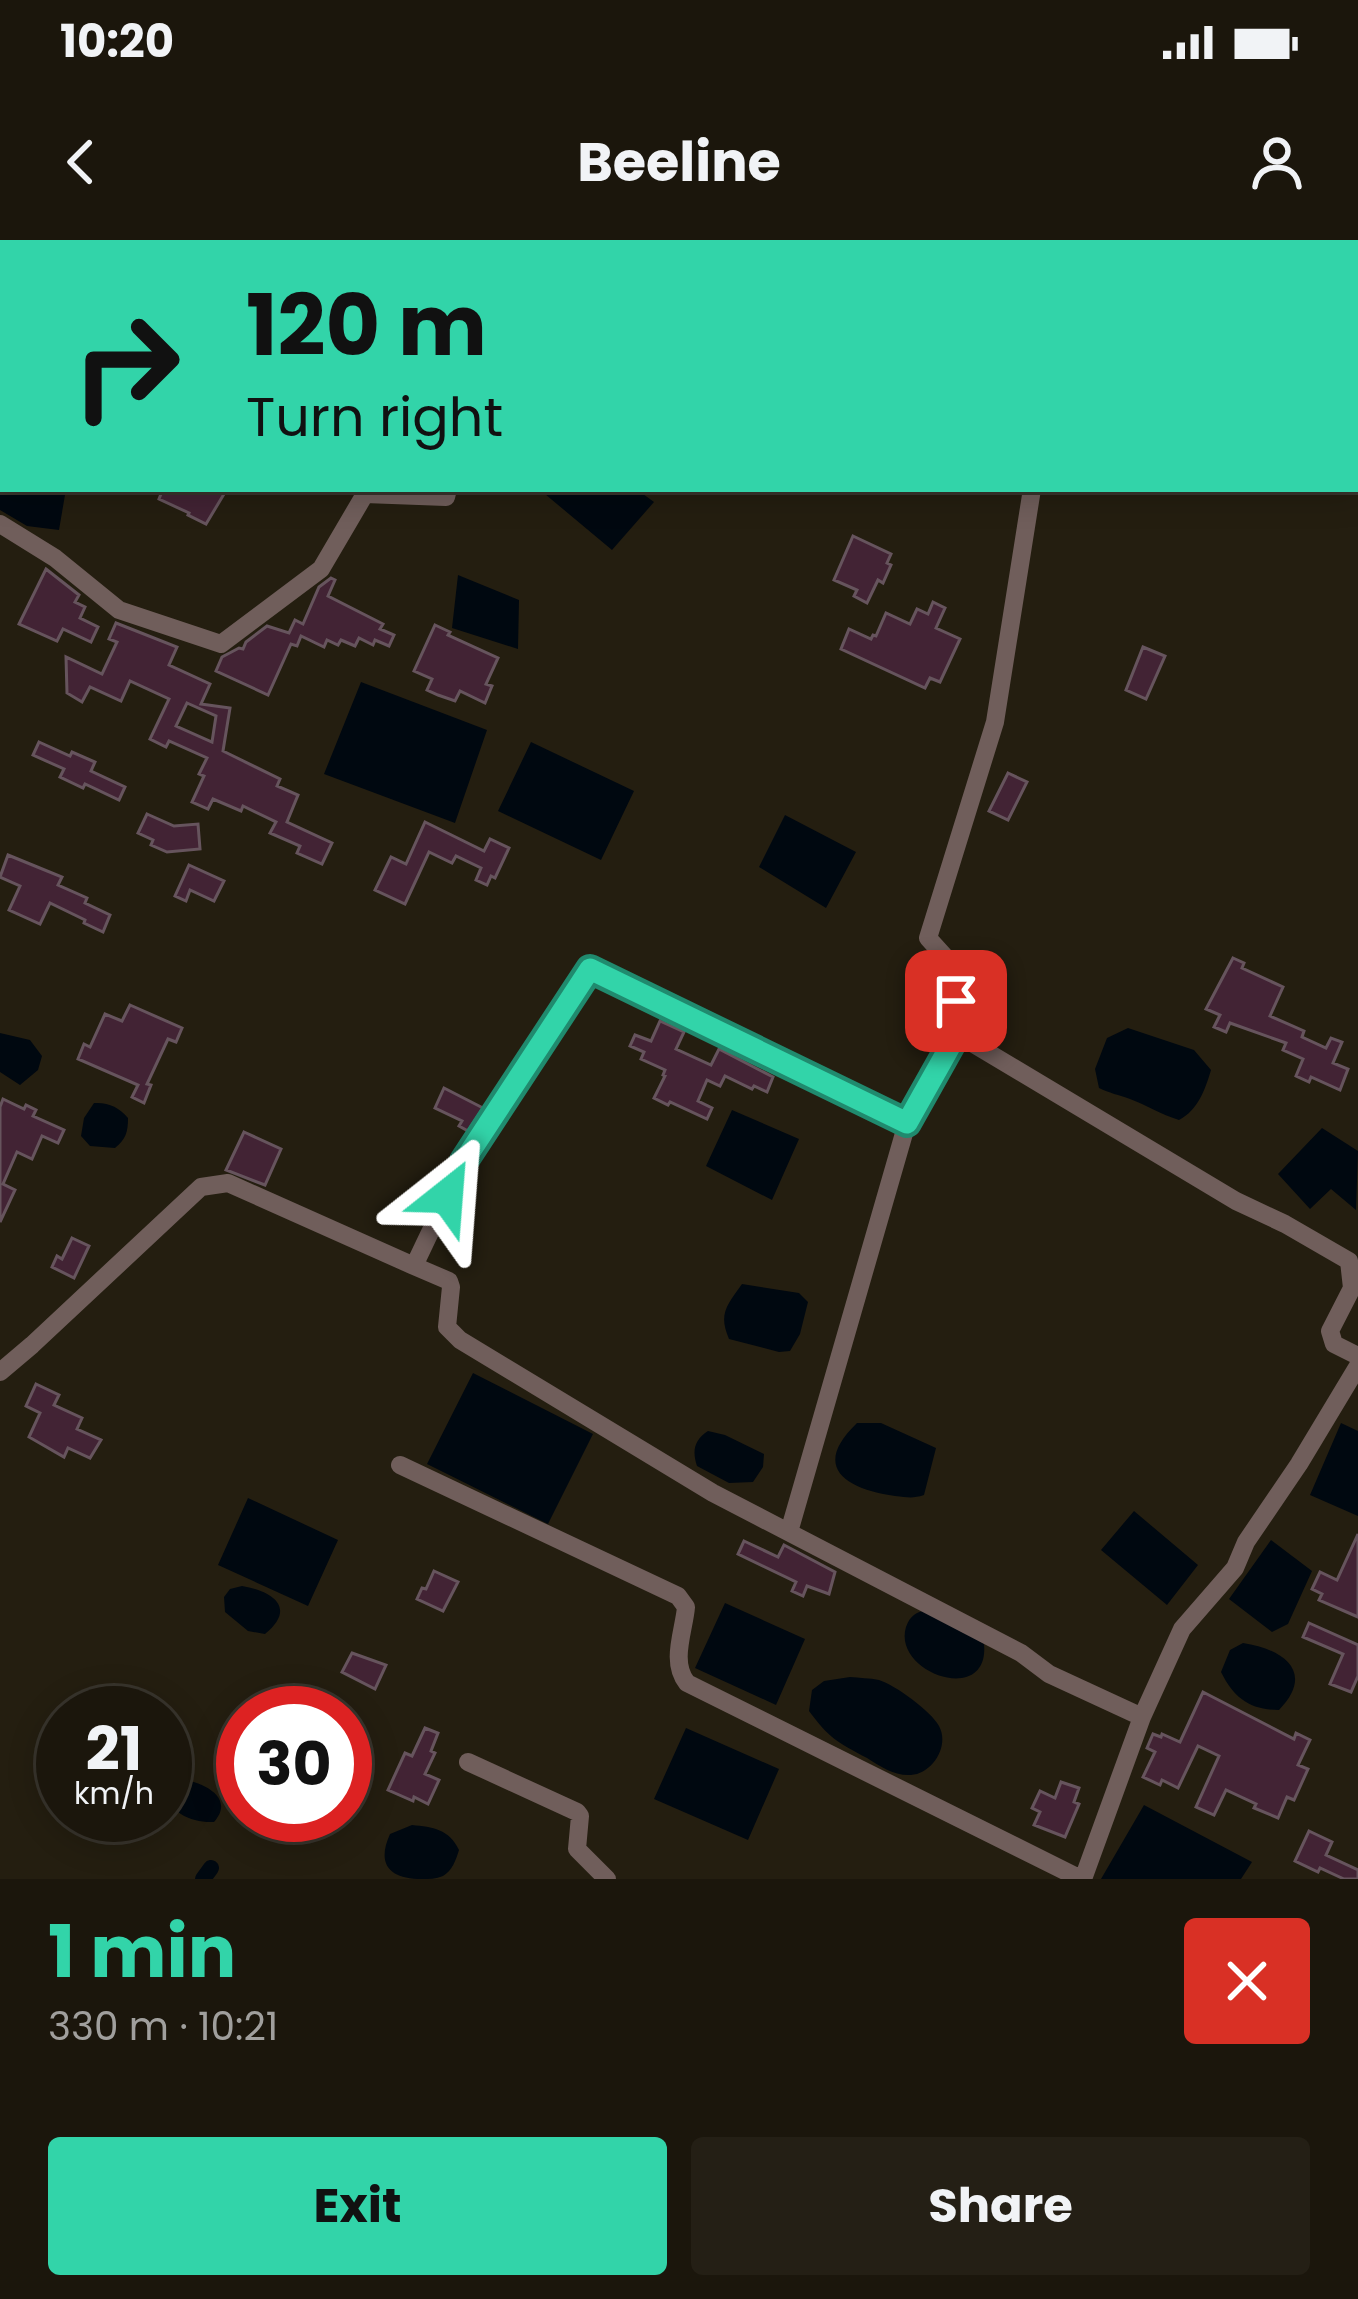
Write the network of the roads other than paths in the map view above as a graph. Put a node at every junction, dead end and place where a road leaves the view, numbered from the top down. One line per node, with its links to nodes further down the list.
1 (447, 492): 3 (street)
2 (1032, 492): 4 (street)
3 (0, 524)
4 (957, 1034): 5 (street); 7 (street)
5 (907, 1123): 6 (street); 11 (street)
6 (414, 1266): 9 (street); 11 (street)
7 (1358, 1356)
8 (1358, 1366): 12 (street)
9 (0, 1372)
10 (400, 1465): 15 (street)
11 (789, 1532): 12 (street)
12 (1142, 1718): 15 (street)
13 (468, 1762): 14 (street)
14 (608, 1879)
15 (1082, 1879)

